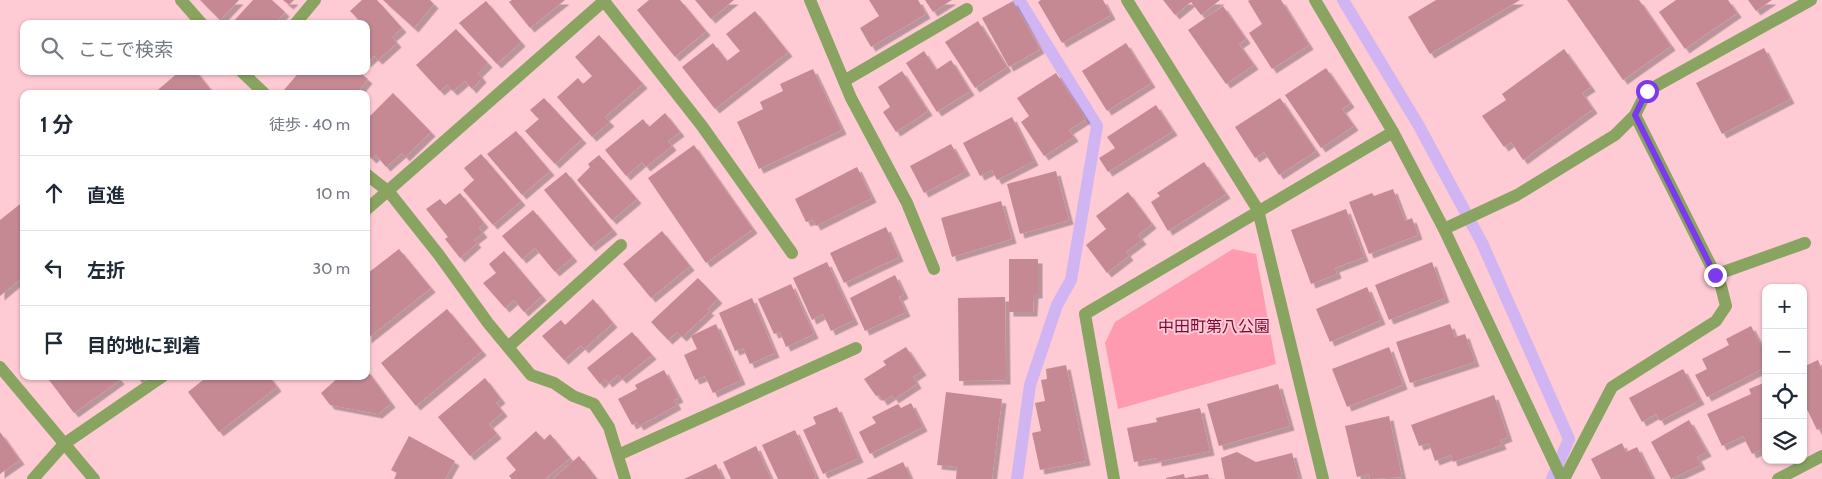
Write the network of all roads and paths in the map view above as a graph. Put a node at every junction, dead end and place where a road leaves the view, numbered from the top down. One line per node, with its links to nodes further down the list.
1 (181, 0): 9 (street)
2 (315, 0): 10 (street)
3 (605, 0): 17 (street); 23 (street)
4 (810, 0): 12 (street)
5 (1126, 0): 19 (street)
6 (1315, 0): 15 (street)
7 (1811, 0): 14 (street)
8 (967, 9): 12 (street)
9 (198, 20)
10 (298, 20)
11 (248, 75): 13 (street)
12 (844, 81): 24 (street)
13 (261, 90)
14 (1635, 115): 20 (street); 25 (street)
15 (1393, 132): 19 (street); 20 (street)
16 (370, 177): 17 (street)
17 (389, 192): 18 (street); 26 (street)
18 (370, 207)
19 (1258, 210): 36 (street); 37 (street)
20 (1444, 229): 38 (street)
21 (1805, 243): 25 (street)
22 (621, 245): 26 (street)
23 (792, 253)
24 (934, 269)
25 (1715, 275): 38 (street)
26 (508, 348): 31 (street)
27 (856, 348): 31 (street)
28 (0, 367): 30 (street)
29 (157, 380): 30 (street)
30 (64, 444): 33 (street); 34 (street)
31 (618, 455): 35 (street)
32 (1822, 456): 39 (street)
33 (33, 479)
34 (94, 479)
35 (625, 479)
36 (1114, 479)
37 (1322, 479)
38 (1563, 479)
39 (1778, 479)

